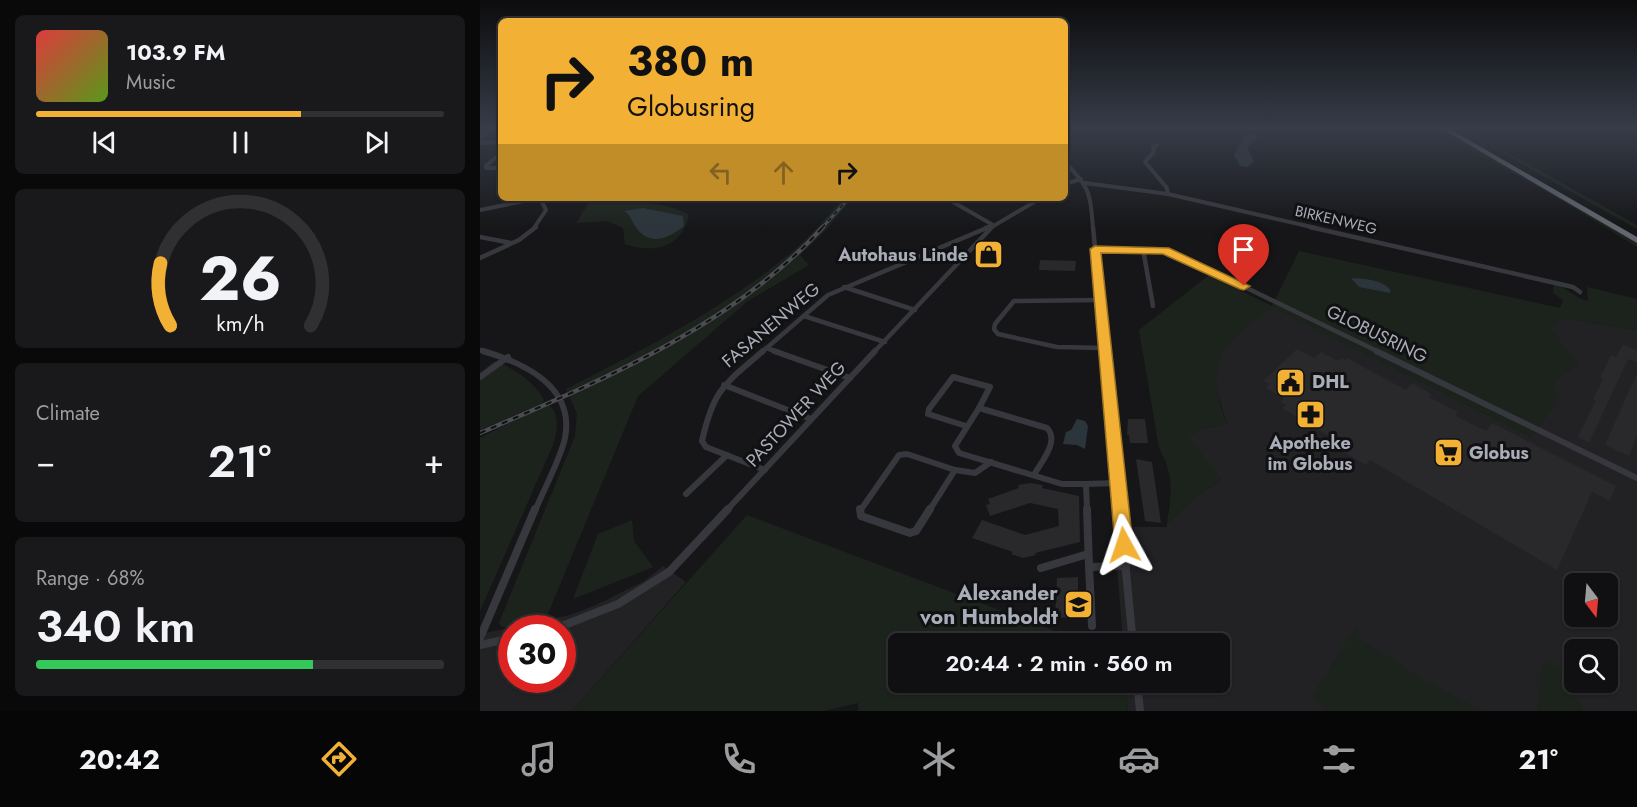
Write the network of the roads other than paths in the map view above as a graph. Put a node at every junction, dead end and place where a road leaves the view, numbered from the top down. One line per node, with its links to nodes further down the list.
1 (492, 162): 6 (street)
2 (1144, 162): 11 (street)
3 (1502, 162): 20 (highway)
4 (1512, 162): 18 (highway)
5 (1068, 165): 9 (street)
6 (486, 168): 7 (street); 8 (street)
7 (498, 168)
8 (480, 169)
9 (1083, 181): 10 (street); 11 (street, BIRKENWEG); 23 (street)
10 (1068, 184)
11 (1168, 194): 28 (street, BIRKENWEG)
12 (524, 201): 16 (street)
13 (542, 201): 21 (street)
14 (951, 201): 17 (street)
15 (1036, 201): 17 (street, PASTOWER WEG)
16 (480, 210)
17 (993, 225): 27 (street, FASANENWEG); 31 (street, PASTOWER WEG)
18 (1637, 233)
19 (480, 237): 21 (street)
20 (1637, 240)
21 (512, 243): 24 (street)
22 (1143, 249): 23 (street, GLOBUSRING); 25 (street); 50 (street, GLOBUSRING)
23 (1095, 252): 29 (street)
24 (480, 258)
25 (1148, 276): 26 (street); 30 (street)
26 (1156, 280)
27 (844, 287): 31 (street); 32 (street, FASANENWEG)
28 (1580, 292)
29 (1100, 300): 35 (street); 35 (street)
30 (1153, 306)
31 (915, 310): 33 (street, PASTOWER WEG)
32 (804, 316): 33 (street); 34 (street, FASANENWEG)
33 (885, 342): 39 (street, PASTOWER WEG)
34 (766, 348): 39 (street); 40 (street, FASANENWEG)
35 (1104, 348): 51 (street)
36 (480, 350): 37 (street)
37 (508, 357): 38 (street); 41 (street)
38 (480, 376)
39 (850, 378): 43 (street, PASTOWER WEG)
40 (724, 385): 43 (street); 45 (street, FASANENWEG)
41 (559, 398): 61 (street)
42 (979, 408): 44 (street); 44 (street); 49 (street)
43 (812, 419): 47 (street, PASTOWER WEG)
44 (966, 426): 46 (street)
45 (727, 455): 47 (street, FASANENWEG); 53 (street)
46 (991, 462): 48 (street); 49 (street)
47 (765, 470): 58 (street, PASTOWER WEG)
48 (955, 470): 48 (street)
49 (1034, 475): 52 (street)
50 (1637, 477)
51 (1118, 483): 52 (street); 55 (street)
52 (1086, 484): 54 (street)
53 (686, 494)
54 (1088, 554): 56 (street); 57 (street)
55 (1126, 566): 56 (street); 60 (street)
56 (1089, 567): 59 (street)
57 (1041, 568)
58 (576, 621)
59 (1092, 626)
60 (1132, 633)
61 (480, 638)
62 (498, 641): 63 (street)
63 (480, 645)
64 (1138, 693): 65 (street)
65 (1140, 711)

